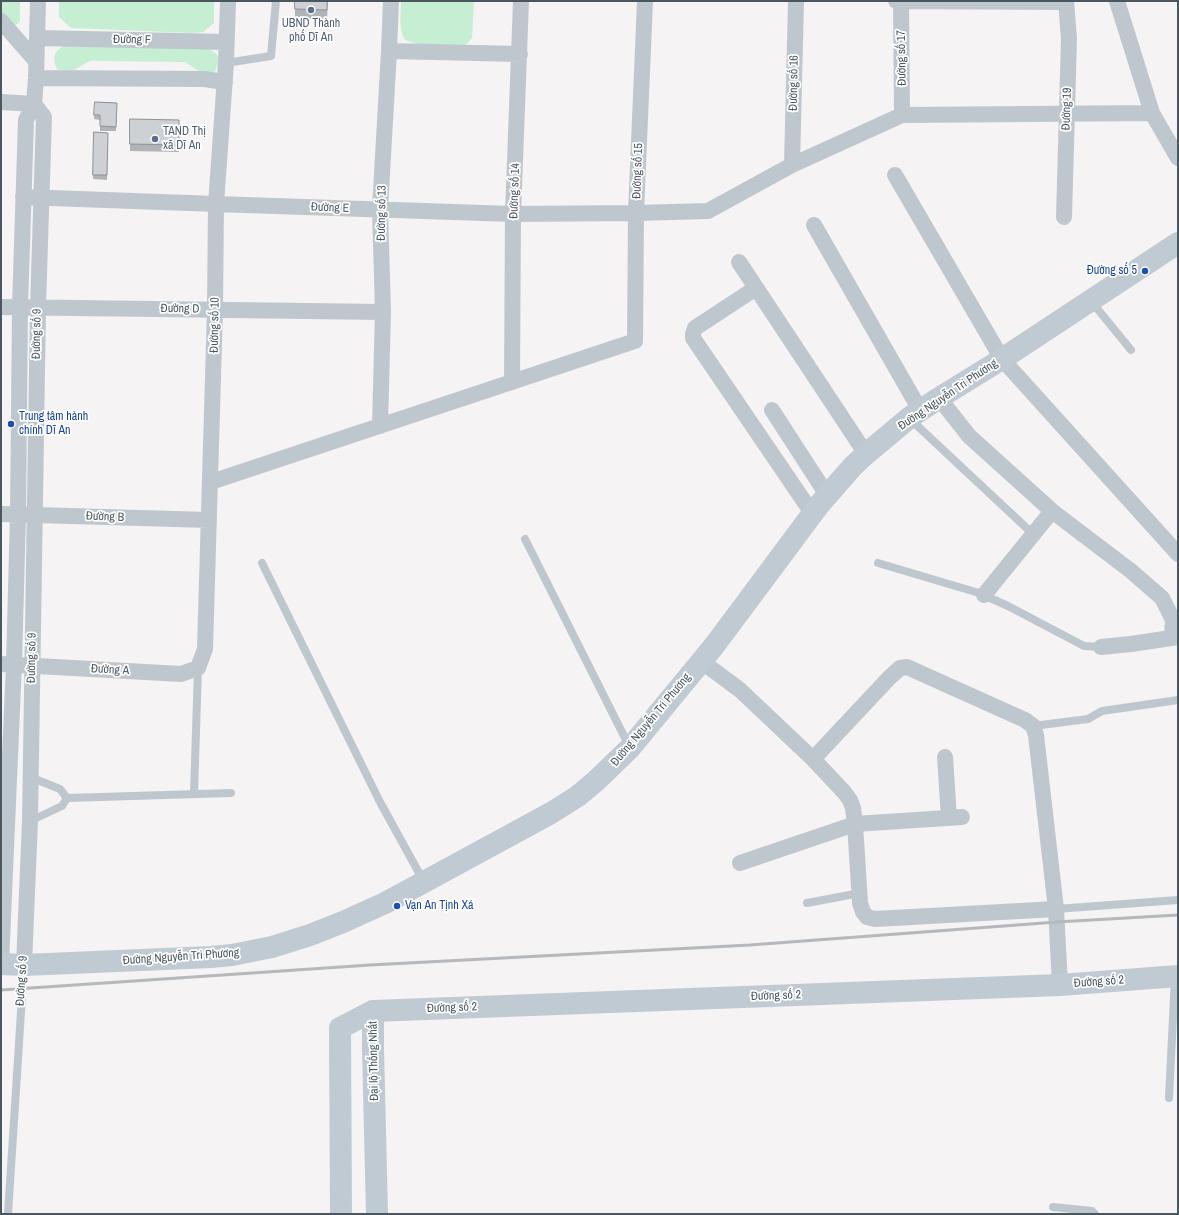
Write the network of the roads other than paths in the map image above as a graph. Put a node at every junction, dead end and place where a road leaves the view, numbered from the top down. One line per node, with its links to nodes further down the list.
1 (38, 1): 13 (street, Đường số 9)
2 (228, 1): 14 (street, Đường số 10)
3 (276, 1): 18 (lane)
4 (391, 1): 15 (street, Đường số 13)
5 (521, 1): 16 (street, Đường số 14)
6 (645, 1): 33 (street, Đường số 15)
7 (796, 1): 27 (street, Đường số 16)
8 (896, 1): 9 (street)
9 (901, 1): 10 (street); 25 (street, Đường số 17)
10 (1066, 1): 23 (street, Đường 19)
11 (1117, 1): 24 (street)
12 (1, 21): 17 (street)
13 (37, 38): 14 (street, Đường F); 17 (street, Đường số 9)
14 (226, 42): 18 (street, Đường số 10)
15 (389, 51): 16 (street); 32 (street, Đường số 13)
16 (520, 54): 34 (street, Đường số 14)
17 (36, 61): 19 (street, Đường số 9)
18 (226, 62): 20 (street, Đường số 10)
19 (36, 78): 20 (street); 22 (street, Đường số 9)
20 (225, 82): 31 (street, Đường số 10)
21 (1, 102): 22 (street)
22 (34, 104): 29 (street, Đường số 9); 30 (street, Đường số 9)
23 (1067, 113): 24 (street); 25 (street); 35 (street, Đường 19)
24 (1152, 113): 26 (street)
25 (902, 116): 27 (street, Đường E)
26 (1178, 158)
27 (792, 165): 33 (street, Đường E)
28 (895, 175): 47 (street)
29 (23, 197): 30 (street, Đường E); 42 (street, Đường số 9)
30 (41, 197): 31 (street, Đường E); 43 (street, Đường số 9)
31 (216, 204): 32 (street, Đường E); 44 (street, Đường số 10)
32 (380, 209): 34 (street, Đường E); 45 (street, Đường số 13)
33 (636, 213): 34 (street, Đường E); 48 (street, Đường số 15)
34 (514, 214): 48 (street, Đường số 14)
35 (1064, 217)
36 (814, 225): 51 (street)
37 (1178, 243): 40 (main road, Đường Nguyễn Tri Phương)
38 (739, 262): 39 (street)
39 (756, 288): 53 (street); 57 (street)
40 (1091, 300): 46 (lane); 47 (main road, Đường Nguyễn Tri Phương)
41 (1, 307): 42 (street, Đường D)
42 (20, 307): 43 (street, Đường D); 59 (street, Đường số 9)
43 (38, 307): 44 (street, Đường D); 60 (street, Đường số 9)
44 (215, 309): 45 (street, Đường D); 54 (street, Đường số 10)
45 (383, 312): 52 (street, Đường số 13)
46 (1131, 350)
47 (1002, 359): 49 (main road, Đường Nguyễn Tri Phương); 64 (street)
48 (512, 382): 52 (street)
49 (939, 398): 51 (main road, Đường Nguyễn Tri Phương); 56 (street)
50 (772, 410): 55 (street)
51 (915, 414): 53 (main road, Đường Nguyễn Tri Phương); 62 (lane)
52 (380, 426): 54 (street)
53 (866, 454): 55 (main road, Đường Nguyễn Tri Phương)
54 (211, 482): 61 (street, Đường số 10)
55 (827, 495): 57 (main road, Đường Nguyễn Tri Phương)
56 (1052, 511): 62 (street); 68 (street)
57 (812, 513): 70 (main road, Đường Nguyễn Tri Phương)
58 (1, 514): 59 (street, Đường B)
59 (18, 514): 60 (street, Đường B); 71 (street, Đường số 9)
60 (34, 515): 61 (street, Đường B); 72 (street, Đường số 9)
61 (209, 520): 73 (street, Đường số 10)
62 (1033, 534): 67 (street)
63 (525, 539): 76 (lane)
64 (1178, 554)
65 (262, 563): 86 (lane)
66 (878, 563): 67 (lane)
67 (984, 595): 69 (lane)
68 (1175, 637): 69 (street)
69 (1101, 647)
70 (701, 661): 76 (main road, Đường Nguyễn Tri Phương); 78 (street)
71 (7, 664): 72 (street, Đường A); 91 (street, Đường số 9)
72 (31, 666): 73 (street, Đường A); 79 (street, Đường số 9)
73 (198, 668): 81 (lane)
74 (1178, 700): 75 (lane)
75 (1033, 726): 78 (street); 90 (street)
76 (630, 748): 86 (main road, Đường Nguyễn Tri Phương)
77 (945, 757): 84 (street)
78 (813, 760): 84 (street)
79 (30, 777): 82 (lane); 83 (street, Đường số 9)
80 (230, 793): 81 (lane)
81 (194, 794): 82 (lane)
82 (66, 798): 83 (lane)
83 (30, 821): 92 (street, Đường số 9)
84 (856, 824): 85 (street); 87 (street)
85 (740, 863)
86 (424, 882): 92 (main road, Đường Nguyễn Tri Phương)
87 (860, 892): 89 (lane); 90 (street)
88 (1178, 900): 90 (lane)
89 (807, 903)
90 (1056, 909): 95 (street)
91 (1, 964): 92 (main road, Đường Nguyễn Tri Phương); 93 (lane, Đường số 9)
92 (24, 965): 101 (lane, Đường số 9)
93 (1, 971)
94 (1176, 976): 95 (main road, Đường số 2); 97 (lane)
95 (1060, 985): 96 (main road, Đường số 2)
96 (373, 1011): 98 (main road, Đại lộ Thống Nhất); 99 (main road, Đại lộ Thống Nhất)
97 (1169, 1098)
98 (375, 1134): 99 (main road); 103 (main road, Đại lộ Thống Nhất)
99 (341, 1137): 102 (main road, Đại lộ Thống Nhất)
100 (1053, 1207): 104 (lane)
101 (8, 1214)
102 (341, 1214)
103 (376, 1214)
104 (1095, 1214)

